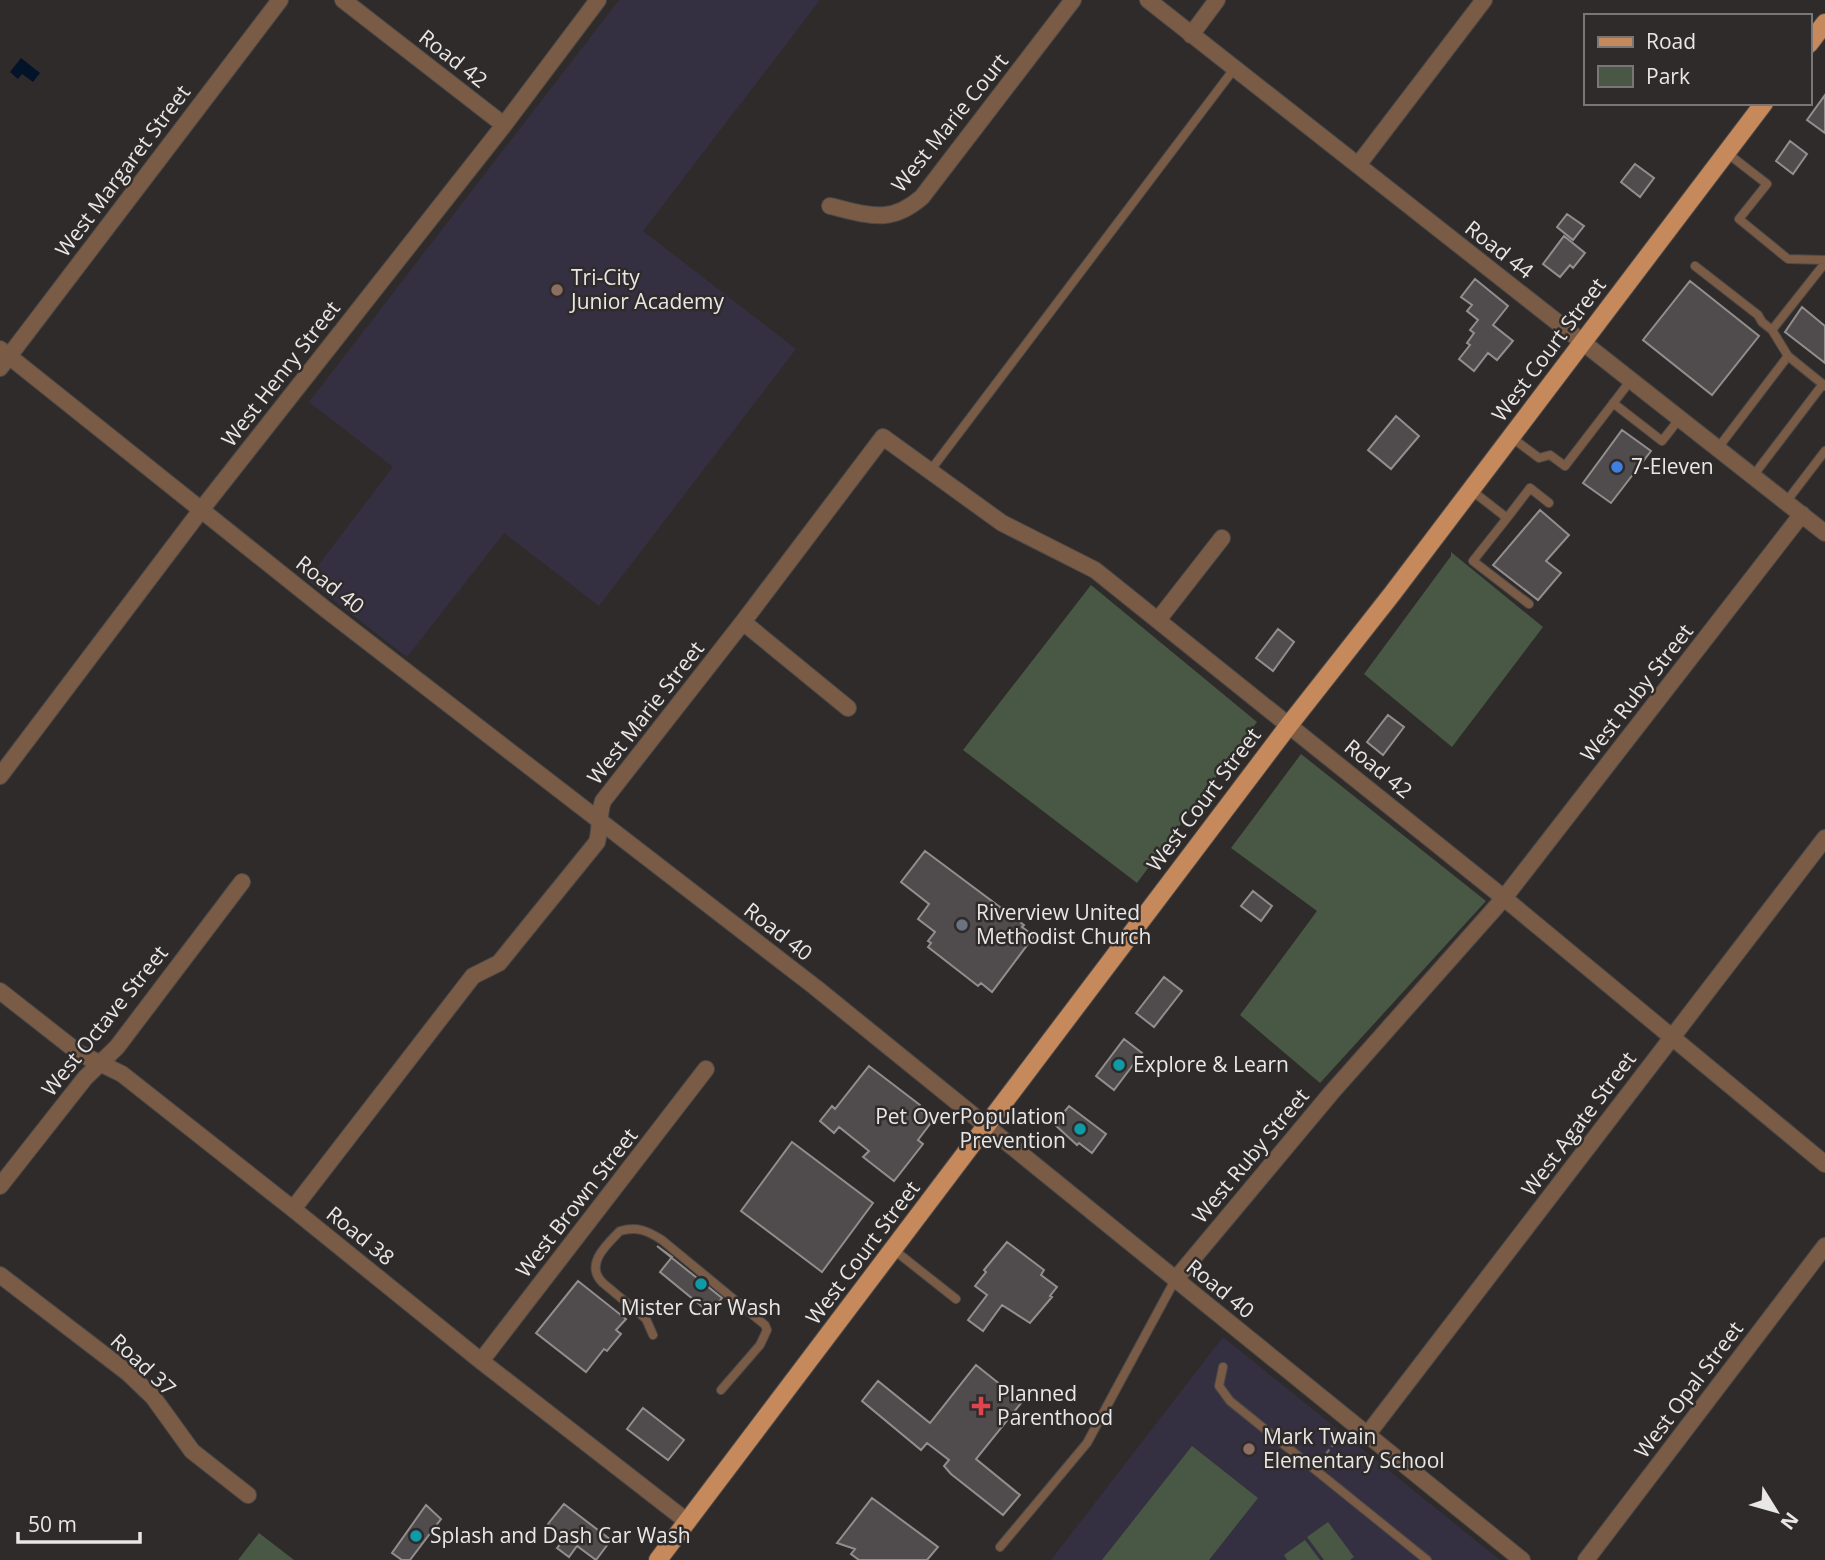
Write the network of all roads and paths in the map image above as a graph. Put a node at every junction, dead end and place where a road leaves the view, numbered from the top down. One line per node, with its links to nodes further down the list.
1 (280, 0): 22 (street, West Margaret Street)
2 (342, 0): 13 (street, Road 42)
3 (598, 0): 13 (street, West Henry Street)
4 (1073, 0): 16 (street, West Marie Court)
5 (1148, 0): 9 (street, Road 44)
6 (1217, 0): 9 (street)
7 (1484, 0): 15 (street)
8 (1825, 23): 10 (main road)
9 (1191, 35): 11 (street, Road 44)
10 (1811, 41)
11 (1234, 69): 15 (street, Road 44); 31 (lane)
12 (1763, 105): 14 (main road, West Court Street)
13 (504, 125): 36 (street, West Henry Street)
14 (1727, 153): 17 (lane); 20 (main road, West Court Street)
15 (1358, 165): 20 (street, Road 44)
16 (830, 206)
17 (1825, 261): 19 (lane)
18 (1695, 266): 19 (lane)
19 (1772, 330): 21 (lane)
20 (1583, 342): 23 (street, Road 44); 28 (main road, West Court Street)
21 (1788, 356): 24 (lane); 29 (lane)
22 (3, 358): 36 (street, Road 40)
23 (1631, 380): 25 (lane); 26 (street, Road 44)
24 (1824, 385): 32 (lane)
25 (1614, 403): 26 (lane); 28 (lane)
26 (1680, 418): 29 (street, Road 44)
27 (883, 437): 31 (street, Road 42); 43 (street, West Marie Street)
28 (1511, 437): 33 (main road, West Court Street)
29 (1718, 448): 32 (street, Road 44)
30 (1825, 451): 34 (lane)
31 (930, 471): 42 (street, Road 42)
32 (1753, 476): 34 (street, Road 44)
33 (1471, 490): 38 (lane); 45 (main road, West Court Street)
34 (1786, 502): 37 (street, Road 44)
35 (1549, 503): 38 (lane)
36 (201, 510): 46 (street, West Henry Street); 47 (street, Road 40)
37 (1802, 514): 39 (street, Road 44); 50 (street, West Ruby Street)
38 (1507, 519): 41 (lane)
39 (1822, 525)
40 (1222, 538): 42 (street)
41 (1529, 604)
42 (1158, 620): 45 (street, Road 42)
43 (743, 622): 44 (street); 47 (street, West Marie Street)
44 (848, 708)
45 (1289, 725): 50 (street, Road 42); 55 (main road, West Court Street)
46 (0, 776)
47 (600, 820): 55 (street, Road 40); 58 (street, West Marie Street)
48 (1825, 838): 52 (street, West Agate Street)
49 (242, 882): 53 (street, West Octave Street)
50 (1504, 898): 52 (street, Road 42); 62 (street, West Ruby Street)
51 (0, 992): 53 (street, Road 38)
52 (1673, 1036): 56 (street, Road 42); 69 (street, West Agate Street)
53 (100, 1063): 57 (street, West Octave Street); 58 (street, Road 38)
54 (706, 1069): 65 (street, West Brown Street)
55 (987, 1128): 60 (main road, West Court Street); 62 (street, Road 40)
56 (1825, 1164)
57 (0, 1186)
58 (293, 1209): 65 (street, Road 38)
59 (1825, 1246): 77 (street, West Opal Street)
60 (894, 1250): 63 (lane); 72 (main road, West Court Street)
61 (0, 1275): 71 (street, Road 37)
62 (1175, 1280): 69 (street, Road 40); 73 (lane)
63 (956, 1298)
64 (653, 1335): 67 (lane)
65 (481, 1362): 72 (street, Road 38)
66 (1223, 1367): 70 (lane)
67 (721, 1390)
68 (1341, 1435): 70 (path)
69 (1367, 1435): 76 (street, Road 40)
70 (1314, 1469): 75 (lane)
71 (248, 1495)
72 (688, 1522): 74 (main road, West Court Street)
73 (1000, 1547)
74 (658, 1560)
75 (1427, 1560)
76 (1521, 1560)
77 (1586, 1560)

